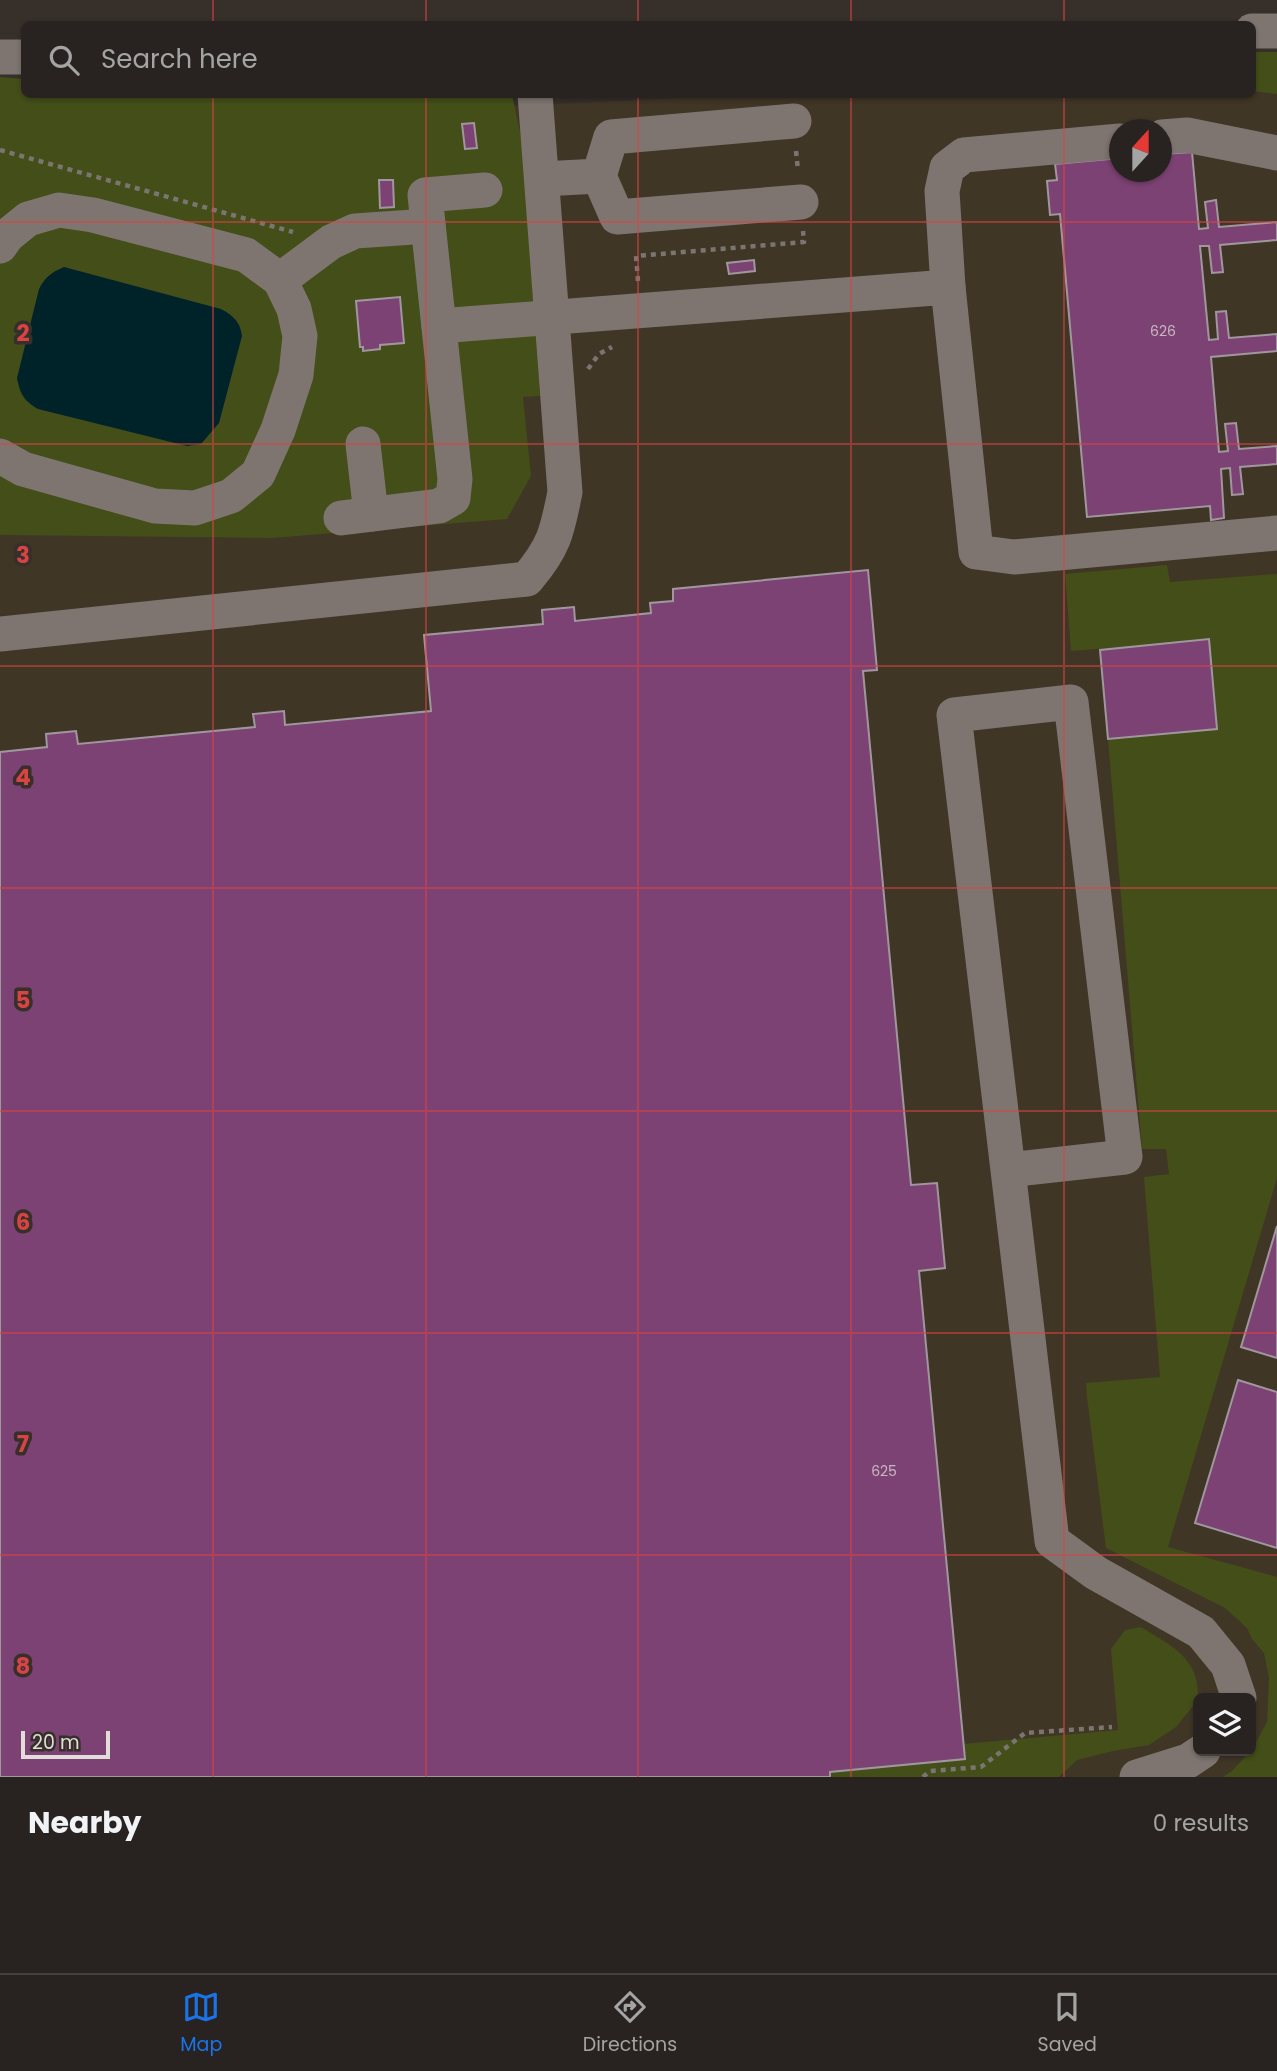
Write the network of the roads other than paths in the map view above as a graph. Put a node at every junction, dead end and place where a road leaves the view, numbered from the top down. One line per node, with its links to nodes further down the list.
1 (1256, 31): 2 (street)
2 (1277, 31)
3 (0, 57): 4 (street)
4 (21, 57)
5 (535, 98): 11 (street)
6 (793, 121): 10 (street)
7 (1172, 136): 9 (street)
8 (1109, 142): 17 (street)
9 (1277, 153)
10 (599, 176): 11 (street); 13 (street)
11 (542, 179): 18 (street)
12 (485, 190): 14 (street)
13 (801, 202)
14 (428, 226): 16 (street); 19 (street)
15 (0, 246): 16 (street)
16 (280, 281): 21 (street)
17 (948, 287): 18 (street); 22 (street)
18 (551, 318): 19 (street); 23 (street)
19 (439, 326): 20 (street)
20 (363, 444)
21 (0, 456)
22 (1277, 533)
23 (0, 634)
24 (1008, 1170): 24 (street); 25 (street)
25 (1238, 1693)
26 (1196, 1756): 27 (street)
27 (1137, 1777)

